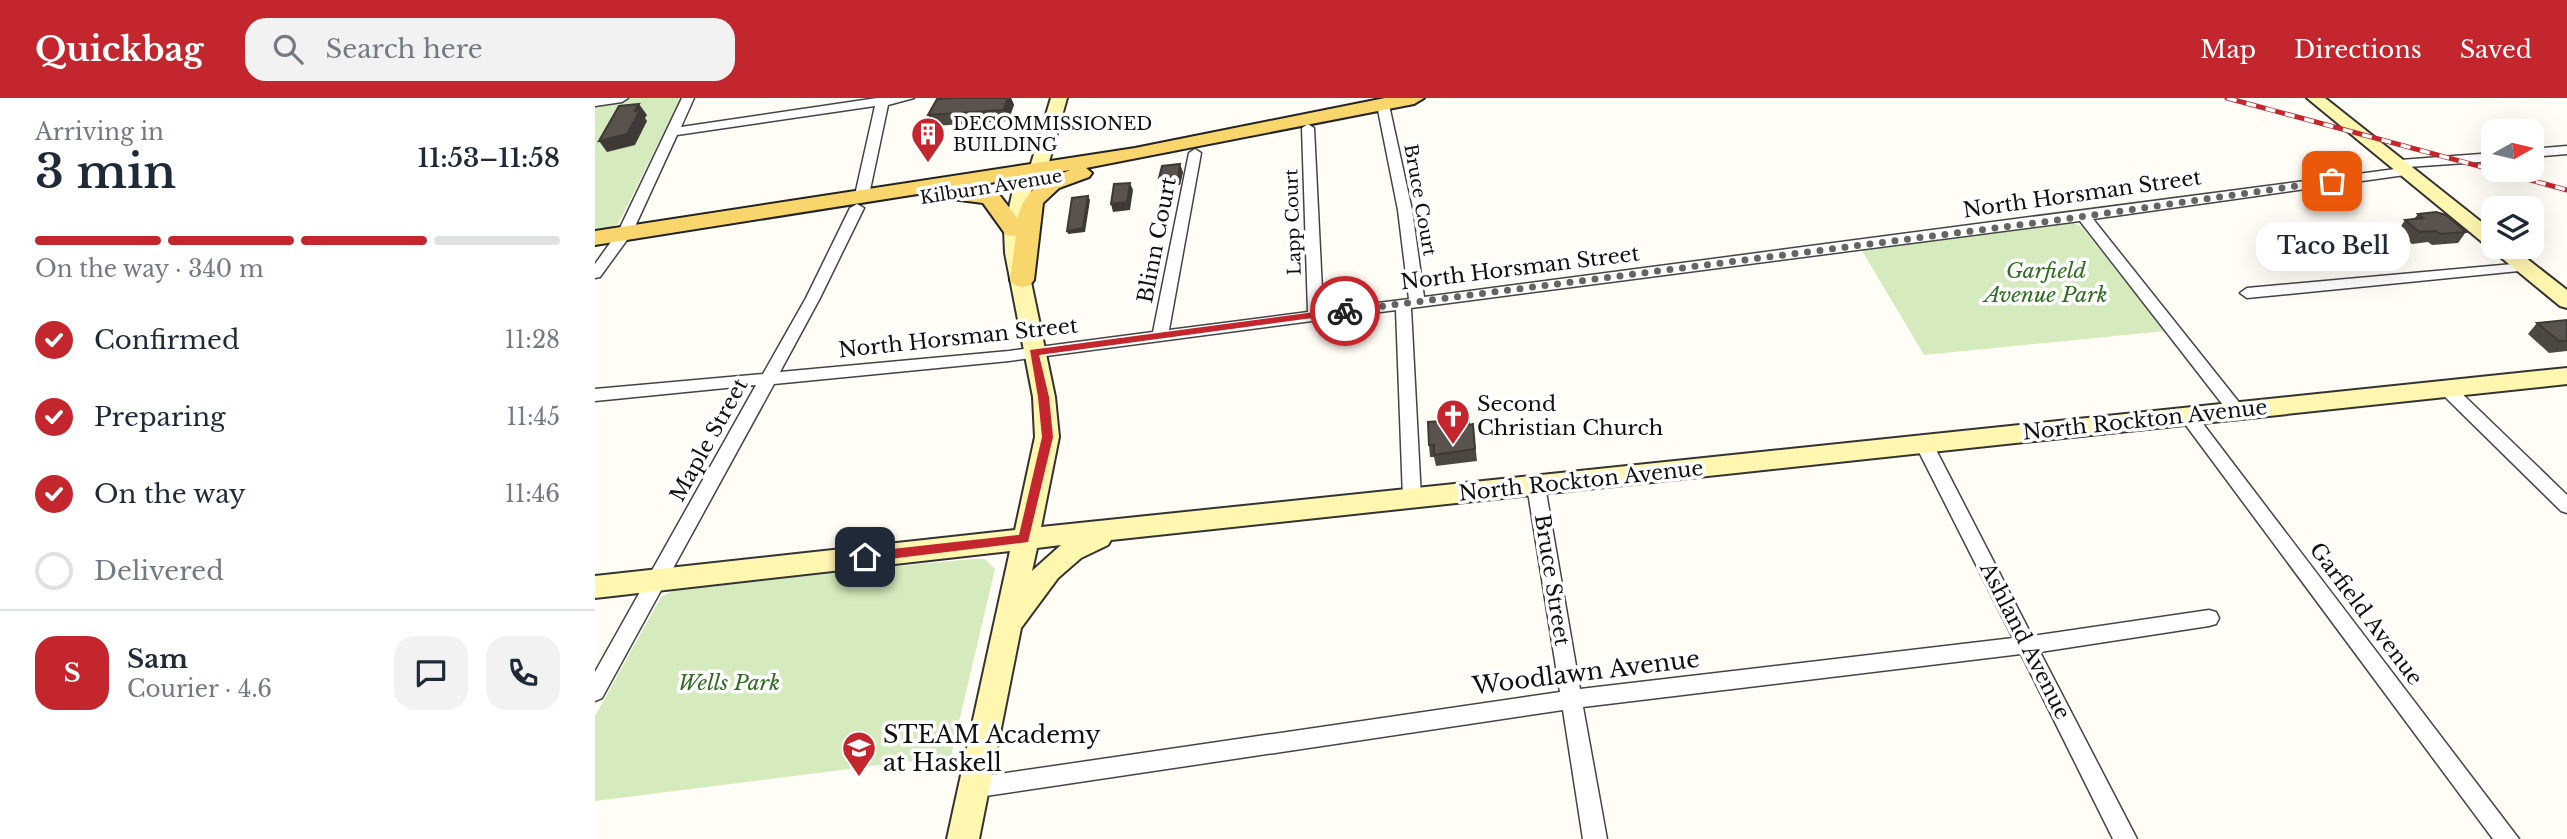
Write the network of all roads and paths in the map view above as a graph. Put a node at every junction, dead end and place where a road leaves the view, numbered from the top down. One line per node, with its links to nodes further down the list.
1 (622, 98): 9 (street)
2 (688, 98): 12 (street)
3 (908, 98): 8 (street)
4 (1047, 98): 13 (main road)
5 (1059, 98): 13 (main road)
6 (1415, 98): 10 (main road, Kilburn Avenue)
7 (2315, 98): 19 (main road)
8 (883, 100): 12 (street); 23 (street, Maple Street)
9 (595, 102)
10 (1383, 105): 11 (main road, Kilburn Avenue); 18 (main road, Kilburn Avenue); 36 (street, Bruce Court)
11 (1308, 128): 16 (main road, Kilburn Avenue); 37 (street, Lapp Court)
12 (672, 132): 28 (street)
13 (1038, 144): 18 (main road); 20 (main road); 21 (main road)
14 (2567, 150): 15 (street)
15 (2545, 152)
16 (1195, 153): 18 (main road, Kilburn Avenue); 38 (street, Blinn Court)
17 (2481, 159): 19 (street, North Horsman Street)
18 (1087, 166): 20 (main road, Kilburn Avenue); 33 (main road)
19 (2403, 168): 24 (street, North Horsman Street); 26 (main road)
20 (1028, 174): 21 (main road, Kilburn Avenue); 22 (main road, Kilburn Avenue); 25 (main road)
21 (974, 178): 23 (main road, Kilburn Avenue)
22 (949, 193): 23 (main road, Kilburn Avenue); 25 (main road)
23 (859, 202): 28 (main road, Kilburn Avenue); 41 (street, Maple Street)
24 (2084, 216): 36 (street, North Horsman Street); 44 (street)
25 (1014, 230): 33 (main road)
26 (2481, 231)
27 (595, 238): 28 (main road, Kilburn Avenue)
28 (622, 239): 29 (main road, Kilburn Avenue); 32 (street)
29 (595, 247)
30 (2515, 259): 31 (main road)
31 (2525, 267): 34 (street); 35 (main road)
32 (595, 274)
33 (1022, 280): 39 (main road)
34 (2247, 293)
35 (2567, 301)
36 (1410, 303): 37 (street, North Horsman Street); 48 (street)
37 (1316, 315): 38 (street, North Horsman Street)
38 (1160, 335): 39 (street, North Horsman Street)
39 (1033, 352): 41 (street, North Horsman Street); 51 (main road)
40 (2567, 376): 42 (main road, North Rockton Avenue)
41 (768, 380): 43 (street, North Horsman Street); 52 (street, Maple Street)
42 (2446, 388): 44 (main road, North Rockton Avenue); 49 (street)
43 (595, 395)
44 (2236, 410): 45 (main road, North Rockton Avenue)
45 (2188, 416): 46 (main road, North Rockton Avenue); 63 (street, Garfield Avenue)
46 (1924, 444): 47 (main road, North Rockton Avenue); 56 (street, Ashland Avenue)
47 (1536, 486): 48 (main road, North Rockton Avenue); 58 (street, Bruce Street)
48 (1412, 498): 50 (main road, North Rockton Avenue)
49 (2567, 506)
50 (1139, 527): 51 (main road, North Rockton Avenue); 55 (main road)
51 (1024, 539): 52 (main road, North Rockton Avenue); 55 (main road)
52 (656, 581): 53 (main road, North Rockton Avenue); 57 (street, Maple Street)
53 (595, 587)
54 (2209, 618): 56 (street, Woodlawn Avenue)
55 (1004, 635): 59 (main road)
56 (2027, 645): 58 (street, Woodlawn Avenue); 62 (street, Ashland Avenue)
57 (595, 692)
58 (1571, 699): 59 (street, Woodlawn Avenue); 61 (street, Bruce Street)
59 (972, 788): 60 (main road)
60 (963, 839)
61 (1595, 839)
62 (2126, 839)
63 (2507, 839)

